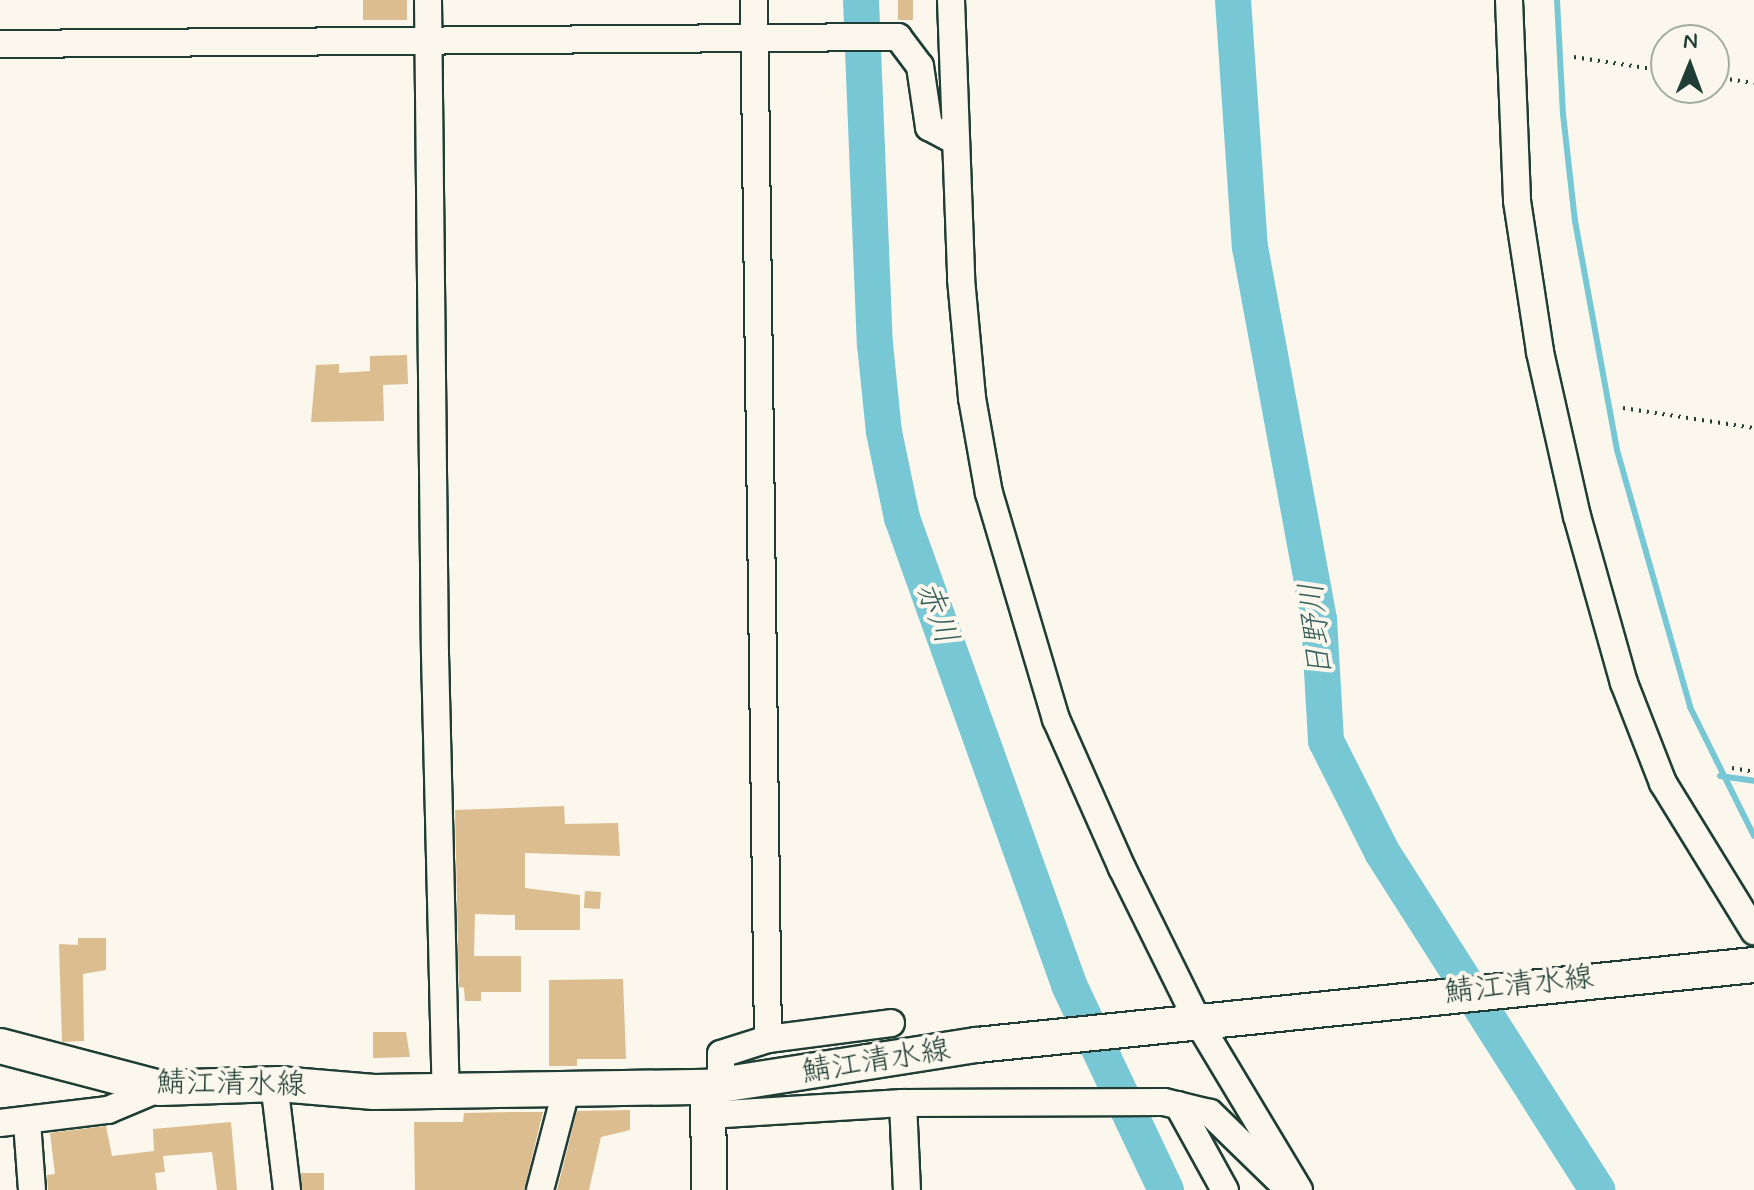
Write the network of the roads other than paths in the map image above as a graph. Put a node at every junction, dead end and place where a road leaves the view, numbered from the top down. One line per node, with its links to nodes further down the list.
1 (428, 0): 6 (street)
2 (754, 0): 5 (street)
3 (951, 0): 8 (street)
4 (1509, 0): 9 (street)
5 (754, 36): 6 (street); 8 (street); 13 (street)
6 (429, 39): 7 (street); 18 (street)
7 (0, 44)
8 (955, 141): 11 (street)
9 (1754, 931)
10 (1754, 965): 11 (main road, 鯖江清水線)
11 (1214, 1020): 19 (main road, 鯖江清水線); 31 (street)
12 (891, 1023): 13 (street)
13 (768, 1039): 19 (street)
14 (0, 1046): 17 (main road, 鯖江清水線)
15 (279, 1084): 17 (main road, 鯖江清水線); 18 (main road, 鯖江清水線); 25 (street)
16 (567, 1087): 18 (main road, 鯖江清水線); 19 (main road, 鯖江清水線); 26 (street)
17 (160, 1088): 22 (street)
18 (446, 1090)
19 (712, 1096): 20 (street); 27 (main road)
20 (903, 1103): 21 (street); 28 (street)
21 (1178, 1105): 29 (street); 30 (street)
22 (27, 1122): 23 (street); 24 (street)
23 (0, 1123)
24 (32, 1190)
25 (287, 1190)
26 (540, 1190)
27 (709, 1190)
28 (907, 1190)
29 (1225, 1190)
30 (1289, 1190)
31 (1299, 1190)

